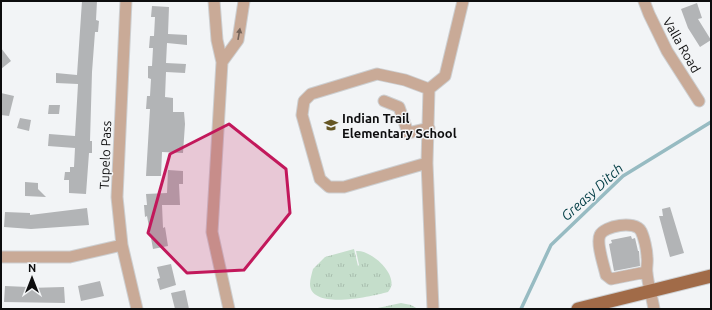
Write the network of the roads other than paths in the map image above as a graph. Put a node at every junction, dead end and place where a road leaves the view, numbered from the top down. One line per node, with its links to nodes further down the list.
1 (126, 1): 12 (street, Tupelo Pass)
2 (214, 1): 6 (street)
3 (244, 1): 6 (street, one-way to 3)
4 (463, 1): 7 (street)
5 (644, 1): 9 (street, Valla Road)
6 (222, 62): 18 (street)
7 (429, 89): 10 (street); 11 (street)
8 (384, 101): 10 (street)
9 (698, 101)
10 (429, 128): 11 (street)
11 (427, 163): 19 (street)
12 (122, 245): 13 (street); 17 (street, Tupelo Pass)
13 (1, 257)
14 (646, 272): 14 (street); 16 (street)
15 (711, 276): 16 (main road)
16 (652, 291): 20 (main road); 21 (street)
17 (137, 309)
18 (229, 309)
19 (433, 309)
20 (578, 309)
21 (654, 309)

